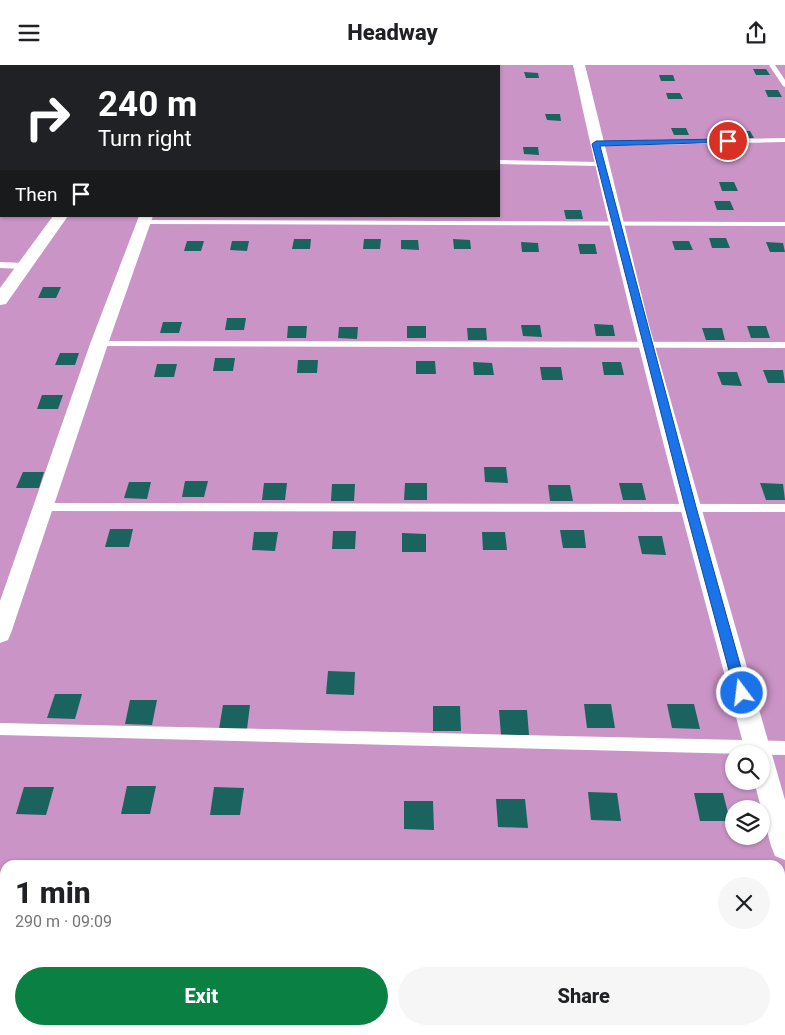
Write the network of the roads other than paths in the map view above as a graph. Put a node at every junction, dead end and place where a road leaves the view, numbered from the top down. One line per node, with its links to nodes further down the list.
1 (579, 65): 5 (street)
2 (772, 65): 3 (lane)
3 (785, 85)
4 (785, 139): 5 (lane)
5 (596, 144): 7 (street)
6 (500, 162): 7 (lane)
7 (600, 164): 10 (street)
8 (60, 217): 13 (street)
9 (145, 219): 10 (lane); 15 (street)
10 (616, 224): 11 (lane); 16 (street)
11 (785, 224)
12 (0, 265): 13 (lane)
13 (25, 266): 14 (street)
14 (0, 300)
15 (99, 344): 16 (lane); 18 (street)
16 (647, 345): 17 (lane); 19 (street)
17 (785, 345)
18 (42, 507): 19 (lane); 21 (street)
19 (690, 507): 20 (lane); 23 (street)
20 (785, 509)
21 (0, 633)
22 (0, 729): 26 (lane)
23 (756, 745)
24 (785, 748): 25 (lane)
25 (770, 752)
26 (725, 754)
27 (769, 790): 28 (street)
28 (785, 846)

